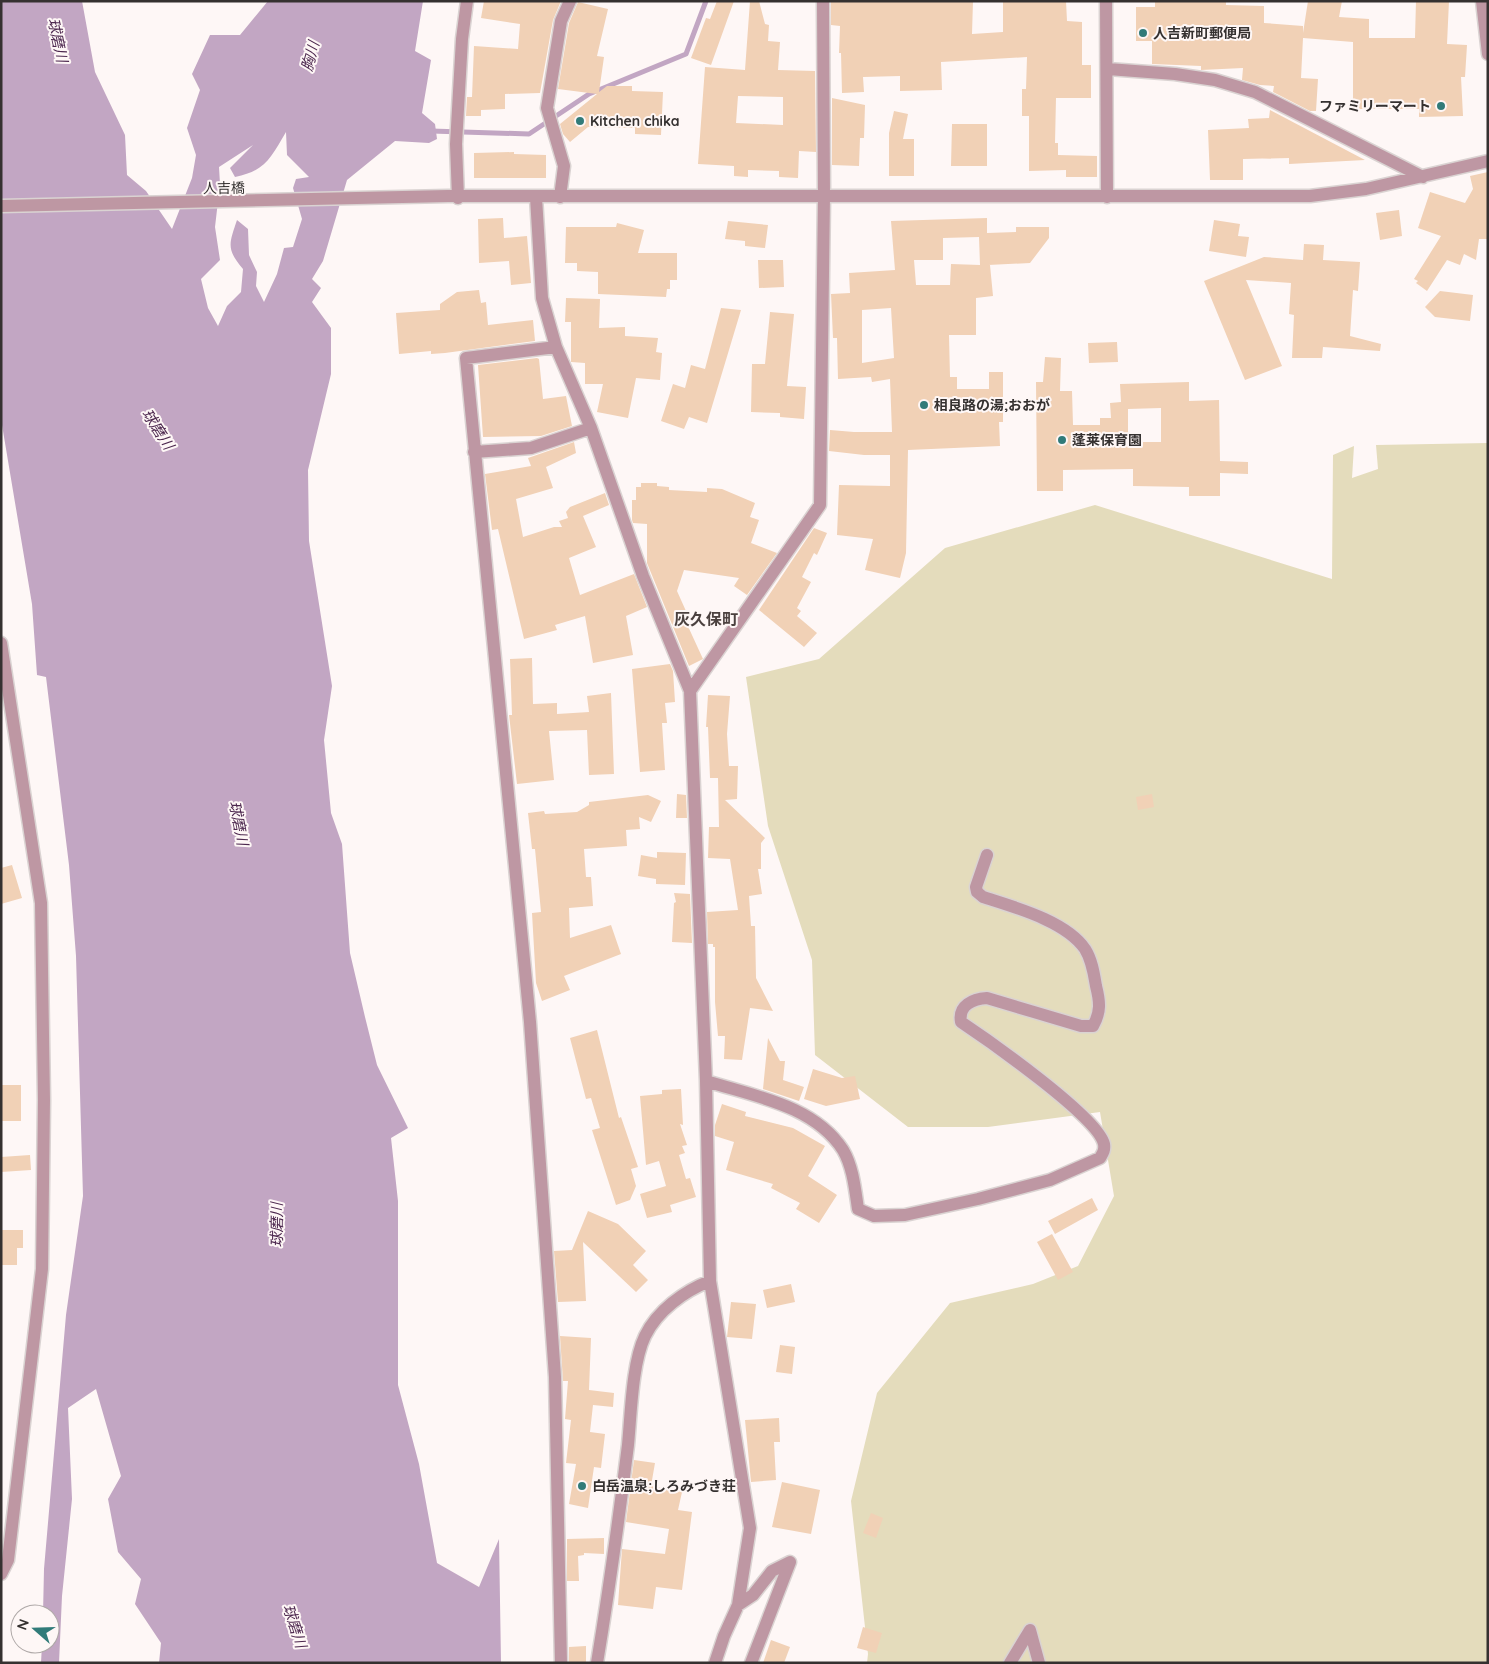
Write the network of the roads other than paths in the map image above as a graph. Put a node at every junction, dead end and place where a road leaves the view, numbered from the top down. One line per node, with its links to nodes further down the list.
1 (467, 1): 11 (street)
2 (570, 1): 13 (street)
3 (823, 1): 10 (street)
4 (1106, 1): 7 (street)
5 (1482, 1): 6 (street)
6 (1488, 54)
7 (1108, 69): 9 (street); 14 (street)
8 (1488, 161): 9 (street, 人吉橋)
9 (1423, 177): 14 (street, 人吉橋)
10 (824, 196): 13 (street, 人吉橋); 14 (street, 人吉橋); 20 (street)
11 (453, 197): 12 (street, 人吉橋); 15 (street, 人吉橋)
12 (536, 197): 13 (street, 人吉橋); 16 (street)
13 (560, 197)
14 (1107, 197)
15 (1, 206)
16 (556, 348): 17 (street); 18 (street)
17 (591, 428): 18 (street); 20 (street)
18 (474, 452): 26 (street)
19 (1, 643): 24 (street)
20 (690, 691): 22 (street)
21 (987, 855): 22 (street)
22 (706, 1082): 23 (street)
23 (710, 1281): 25 (street); 27 (street)
24 (1, 1574)
25 (738, 1605): 28 (street); 29 (street)
26 (561, 1663)
27 (597, 1663)
28 (715, 1663)
29 (751, 1663)
30 (1010, 1663): 31 (street)
31 (1039, 1663)

